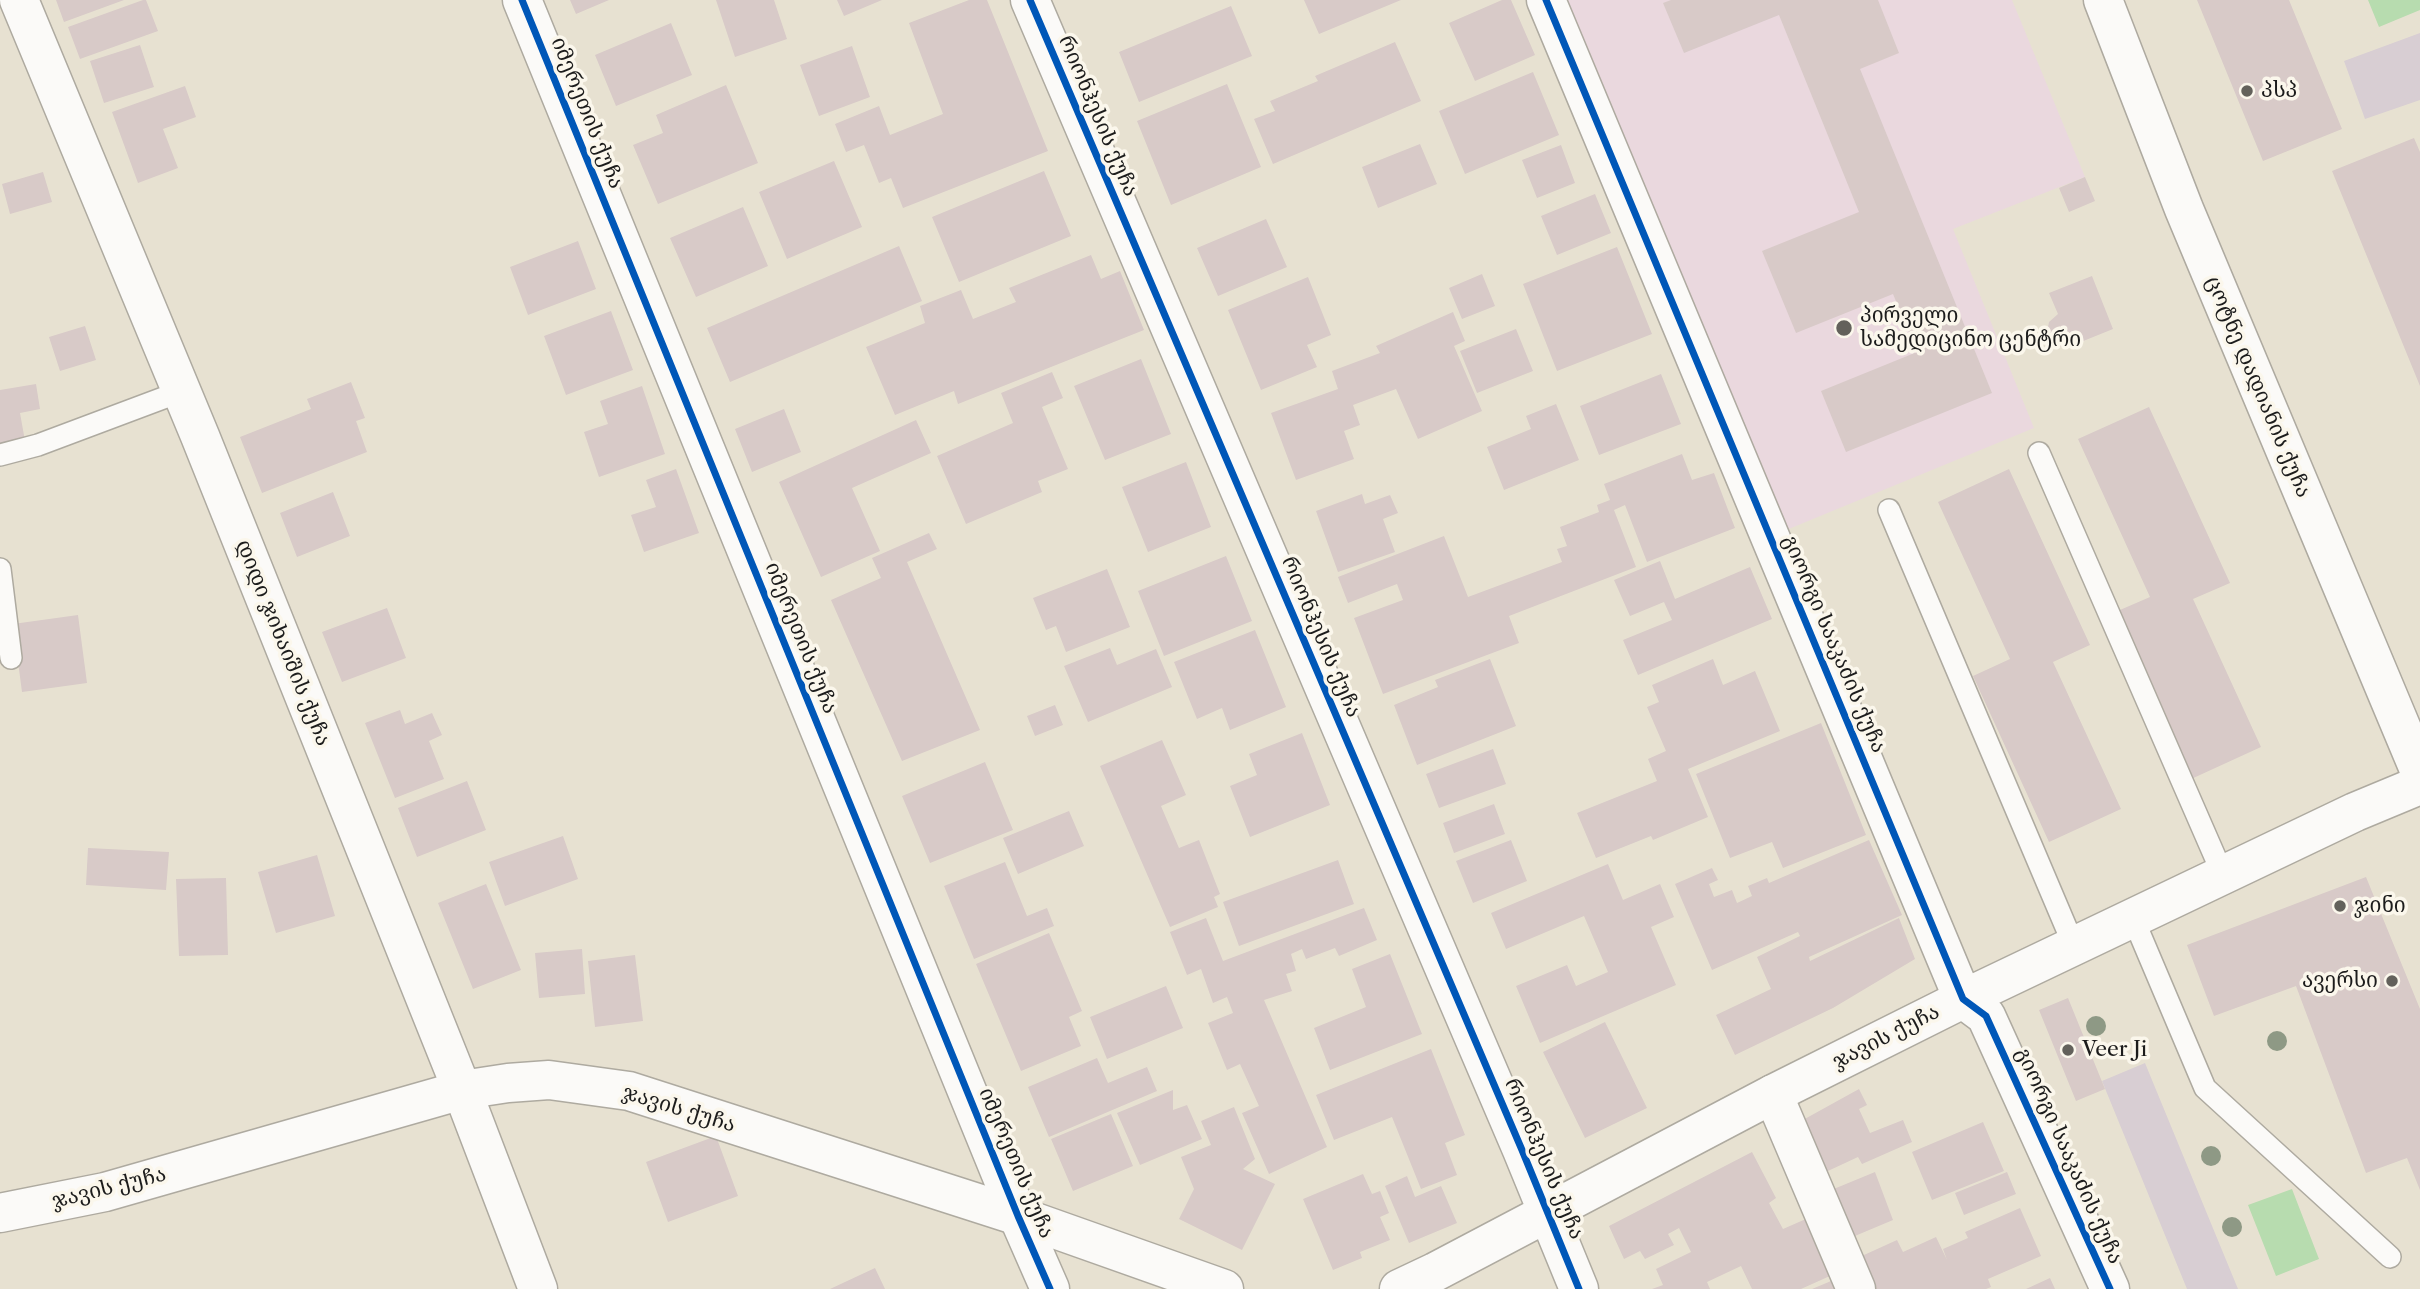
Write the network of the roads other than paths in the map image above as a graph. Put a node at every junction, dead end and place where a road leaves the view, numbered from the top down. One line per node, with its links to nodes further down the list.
1 (19, 0): 6 (street, დიდი ჯიხაიშის ქუჩა)
2 (522, 0): 22 (street, იმერეთის ქუჩა)
3 (1030, 0): 20 (street, რიონჰესის ქუჩა)
4 (1546, 0): 17 (street, გიორგი სააკაძის ქუჩა)
5 (2103, 0): 12 (street, ცოტნე დადიანის ქუჩა)
6 (181, 391): 8 (lane); 18 (street, დიდი ჯიხაიშის ქუჩა)
7 (2039, 453): 14 (lane)
8 (0, 455)
9 (1889, 510): 16 (lane)
10 (0, 569): 11 (lane)
11 (11, 658)
12 (2420, 772)
13 (2420, 785): 14 (street, ჯავის ქუჩა)
14 (2223, 875): 15 (street, ჯავის ქუჩა)
15 (2133, 918): 16 (street, ჯავის ქუჩა); 23 (lane)
16 (2074, 946): 17 (street, ჯავის ქუჩა)
17 (1963, 999): 19 (street, ჯავის ქუჩა); 30 (street, გიორგი სააკაძის ქუჩა)
18 (462, 1090): 21 (street, ჯავის ქუჩა); 22 (street, ჯავის ქუჩა); 24 (street, დიდი ჯიხაიშის ქუჩა)
19 (1773, 1094): 20 (street, ჯავის ქუჩა); 29 (street)
20 (1547, 1212): 27 (street, ჯავის ქუჩა); 28 (street, რიონჰესის ქუჩა)
21 (0, 1213)
22 (1018, 1216): 25 (street, იმერეთის ქუჩა); 26 (street, ჯავის ქუჩა)
23 (2390, 1257)
24 (531, 1285)
25 (1050, 1289)
26 (1224, 1289)
27 (1399, 1289)
28 (1579, 1289)
29 (1856, 1289)
30 (2110, 1289)

